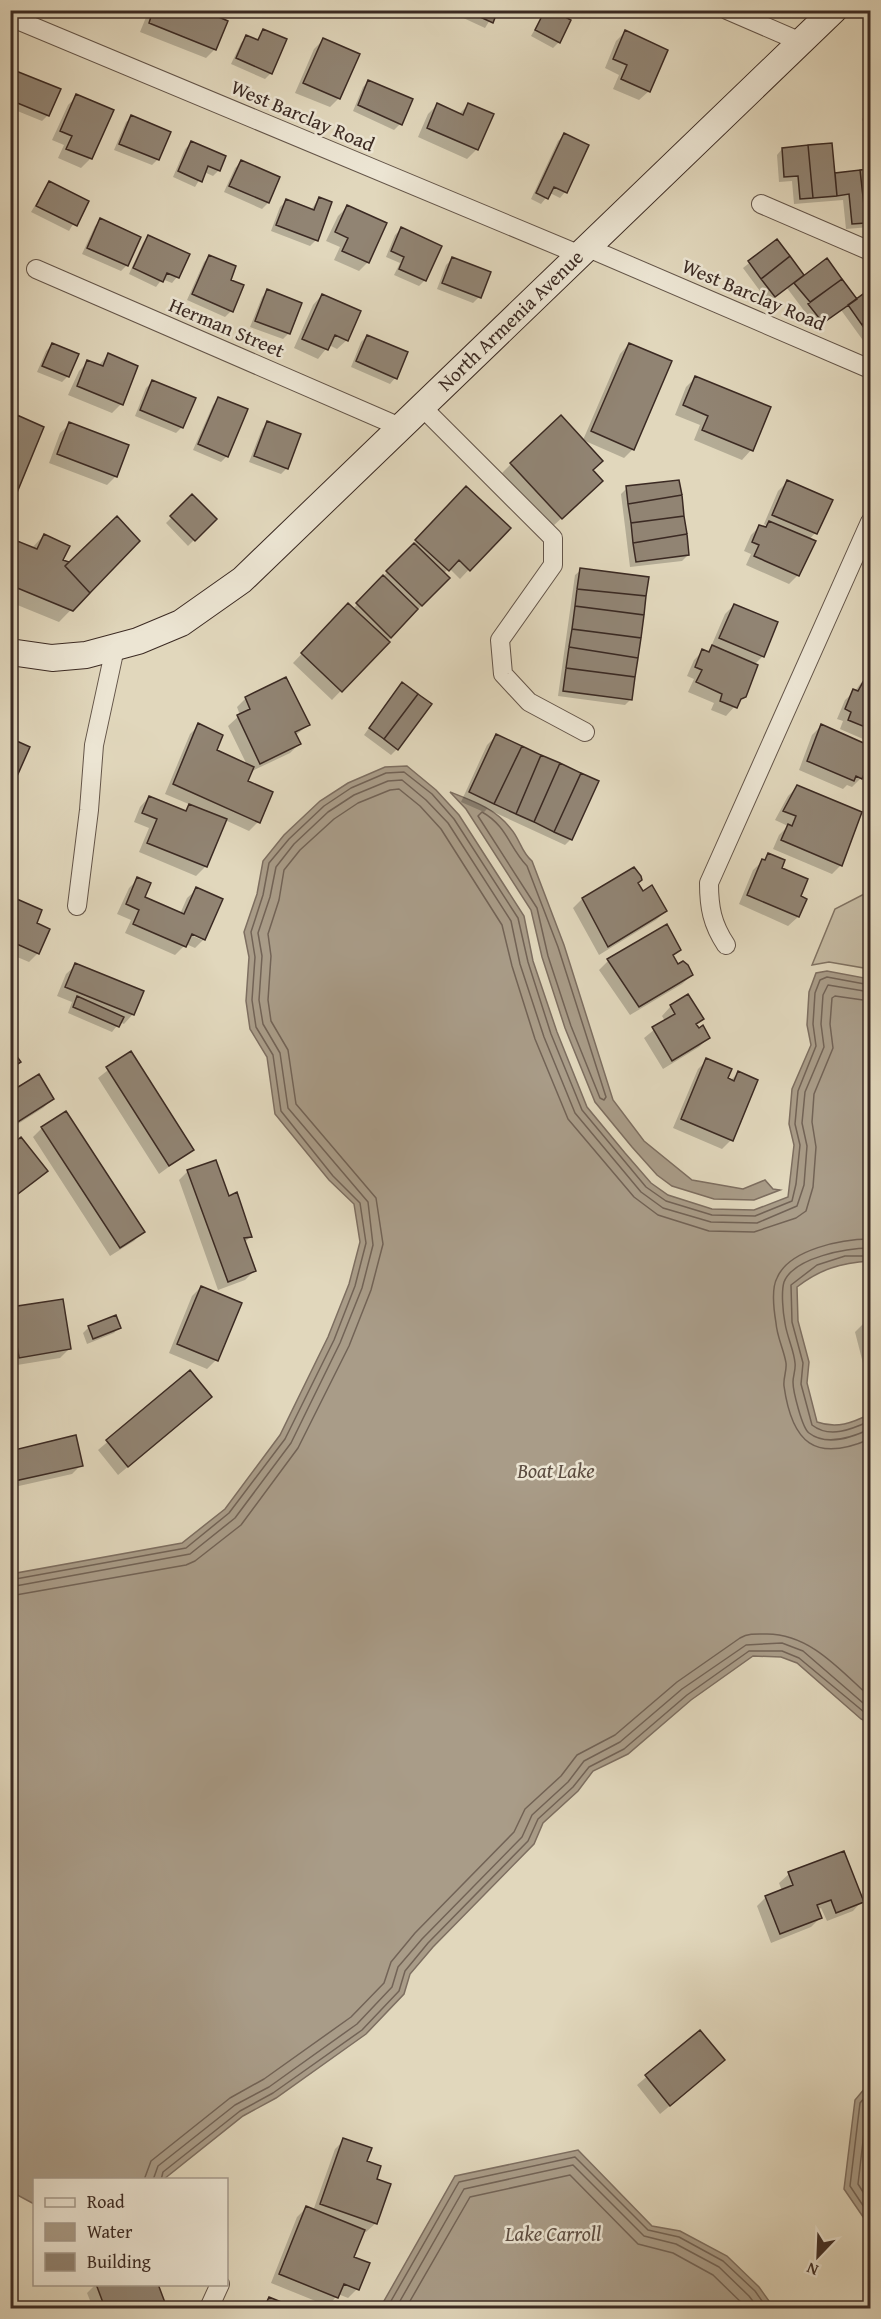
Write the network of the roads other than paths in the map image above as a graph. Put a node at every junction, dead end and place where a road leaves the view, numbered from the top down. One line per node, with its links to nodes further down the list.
1 (727, 10): 4 (street)
2 (834, 10): 4 (main road, North Armenia Avenue)
3 (10, 16): 6 (street, West Barclay Road)
4 (801, 42): 6 (main road, North Armenia Avenue)
5 (761, 204): 7 (street)
6 (582, 251): 9 (street, West Barclay Road); 10 (main road, North Armenia Avenue)
7 (870, 251)
8 (36, 269): 11 (street, Herman Street)
9 (870, 369)
10 (421, 406): 11 (main road, North Armenia Avenue); 15 (street)
11 (400, 427): 13 (main road, North Armenia Avenue)
12 (870, 522): 17 (street)
13 (115, 648): 14 (main road, North Armenia Avenue); 16 (street)
14 (10, 652)
15 (585, 732)
16 (77, 906)
17 (726, 945)
18 (219, 2286): 19 (street)
19 (209, 2308)

